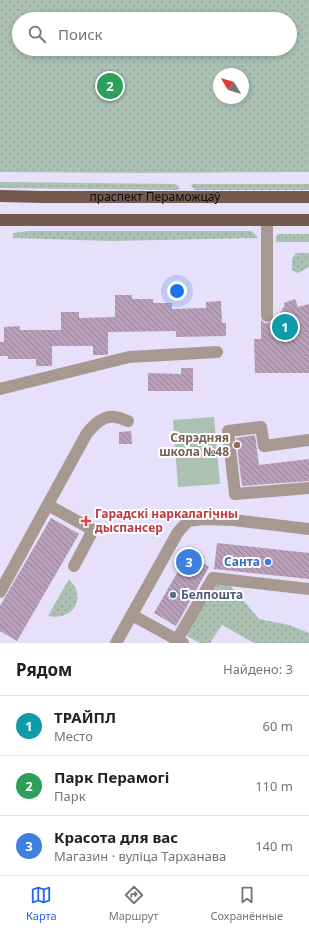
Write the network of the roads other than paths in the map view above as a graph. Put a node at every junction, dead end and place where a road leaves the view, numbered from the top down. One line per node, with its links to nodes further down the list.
1 (0, 196): 2 (main road, праспект Пераможцаў)
2 (309, 197)
3 (0, 220): 4 (main road, праспект Пераможцаў)
4 (267, 220): 5 (main road, праспект Пераможцаў); 6 (street)
5 (309, 220)
6 (267, 316)
7 (217, 352): 8 (street)
8 (0, 389)
9 (128, 421): 12 (street)
10 (309, 440): 11 (street)
11 (309, 488)
12 (48, 505): 14 (street); 16 (street)
13 (309, 529): 17 (street)
14 (74, 566)
15 (309, 589): 18 (street)
16 (0, 592)
17 (132, 615): 18 (street); 19 (street)
18 (179, 642)
19 (116, 643)

